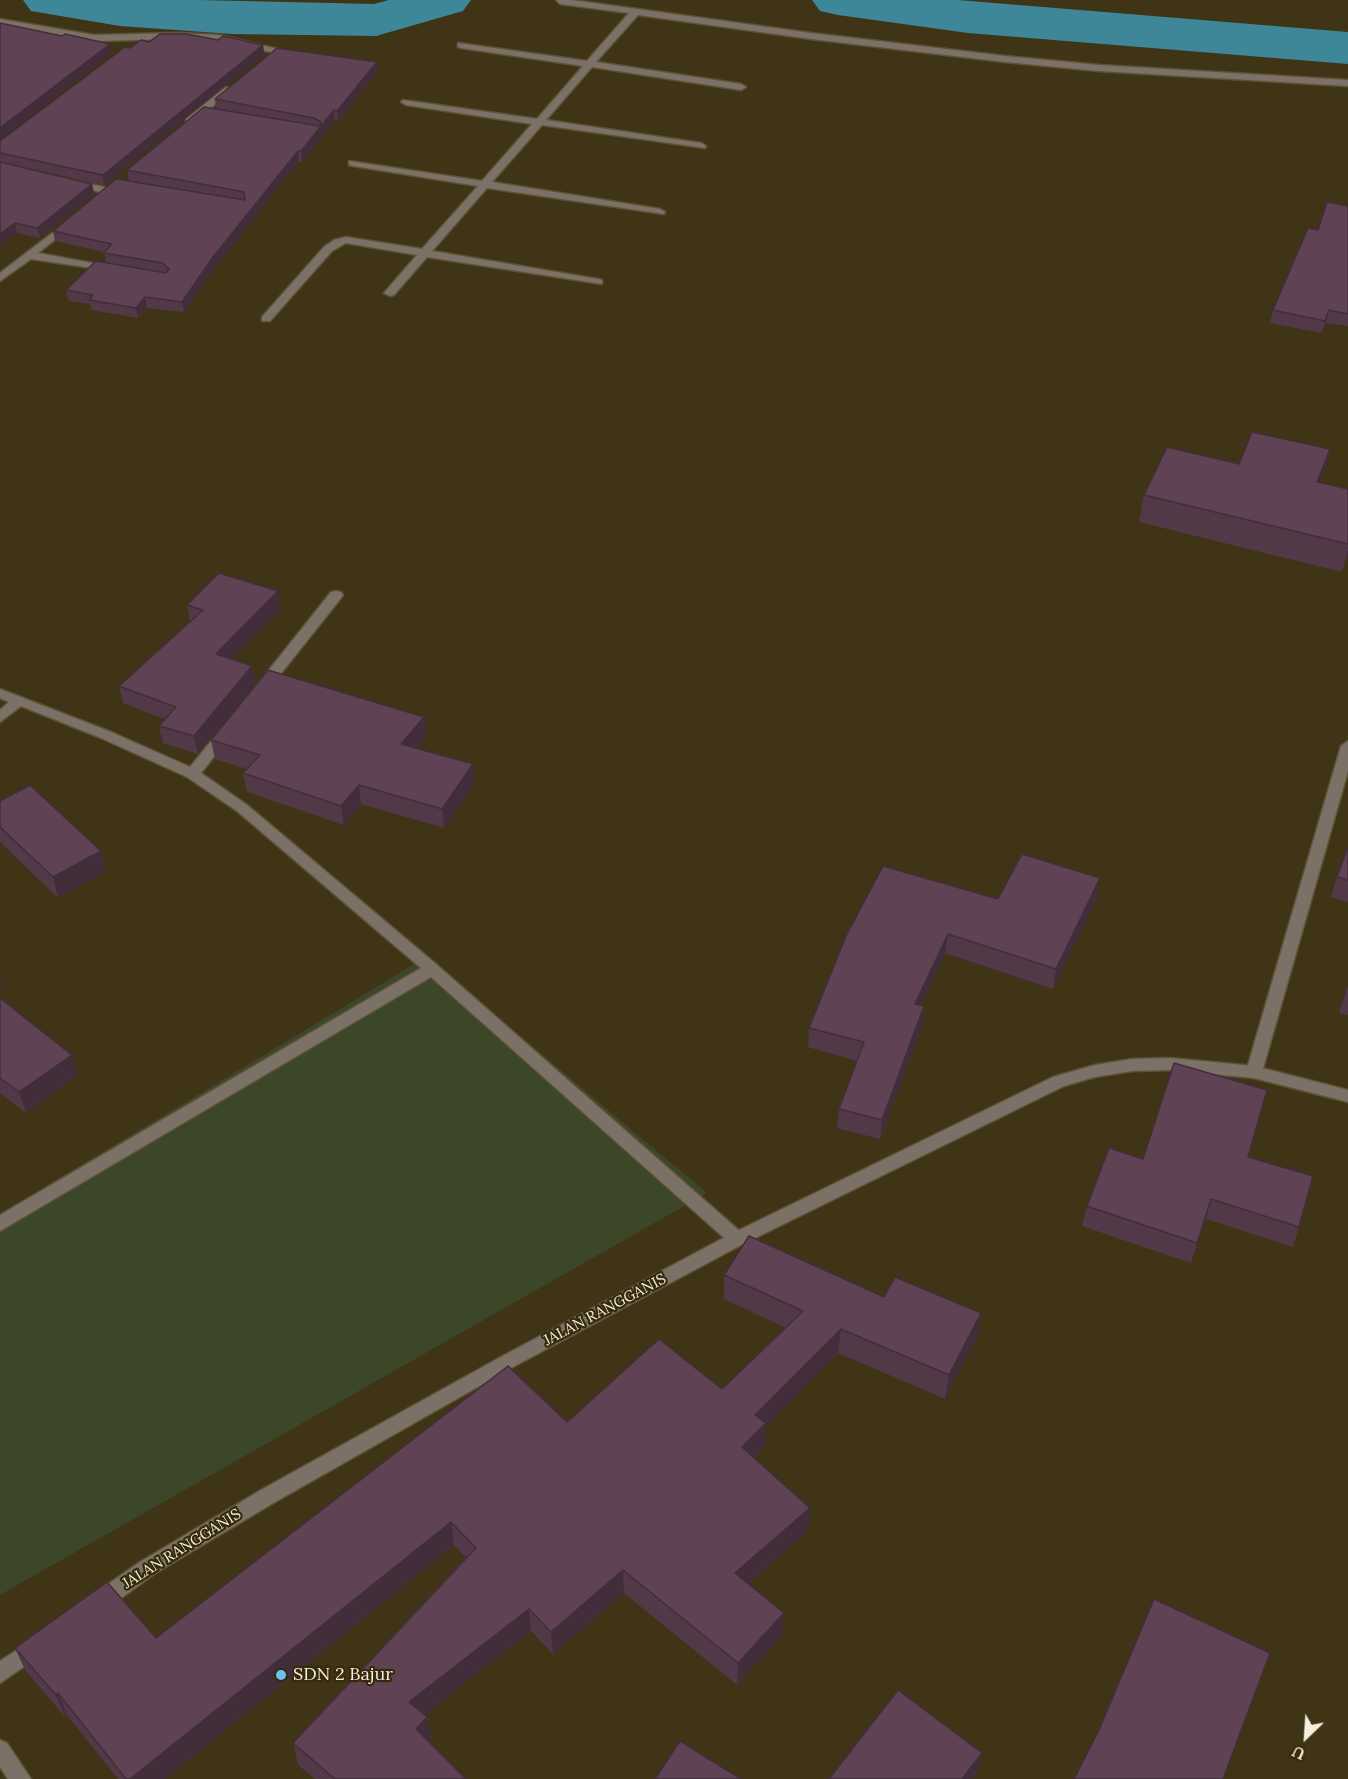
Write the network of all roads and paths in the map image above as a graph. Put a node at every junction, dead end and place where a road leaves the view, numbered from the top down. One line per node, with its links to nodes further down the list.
1 (560, 1): 2 (street)
2 (634, 13): 12 (street); 14 (street)
3 (0, 22): 4 (street)
4 (11, 25): 5 (street); 6 (street)
5 (0, 32)
6 (139, 38): 8 (street); 9 (street)
7 (461, 45): 12 (street)
8 (130, 46)
9 (276, 52): 10 (street); 11 (street)
10 (310, 57)
11 (267, 59)
12 (588, 64): 15 (street); 19 (street)
13 (238, 81): 17 (street)
14 (1348, 83)
15 (741, 87)
16 (406, 102): 19 (street)
17 (201, 111): 18 (street); 20 (street)
18 (212, 113)
19 (537, 122): 21 (street); 24 (street)
20 (184, 126)
21 (701, 146)
22 (353, 163): 24 (street)
23 (65, 181): 25 (street)
24 (485, 184): 26 (street); 28 (street)
25 (109, 191)
26 (660, 213)
27 (73, 219): 29 (street)
28 (425, 253): 32 (street); 33 (street); 34 (street)
29 (28, 255): 30 (street); 31 (street)
30 (119, 271)
31 (0, 278)
32 (598, 282)
33 (390, 293)
34 (266, 319)
35 (336, 595): 38 (street)
36 (0, 693): 37 (street)
37 (19, 701): 39 (street); 42 (street)
38 (250, 702)
39 (0, 717)
40 (235, 720): 42 (street)
41 (1348, 746): 44 (street)
42 (192, 774): 43 (street)
43 (432, 969): 46 (street); 47 (street)
44 (1254, 1072): 45 (street, JALAN RANGGANIS); 47 (street, JALAN RANGGANIS)
45 (1348, 1096)
46 (0, 1224)
47 (737, 1239): 48 (street, JALAN RANGGANIS)
48 (83, 1614)
49 (55, 1633): 50 (street)
50 (0, 1673)
51 (0, 1750): 52 (street)
52 (21, 1779)

